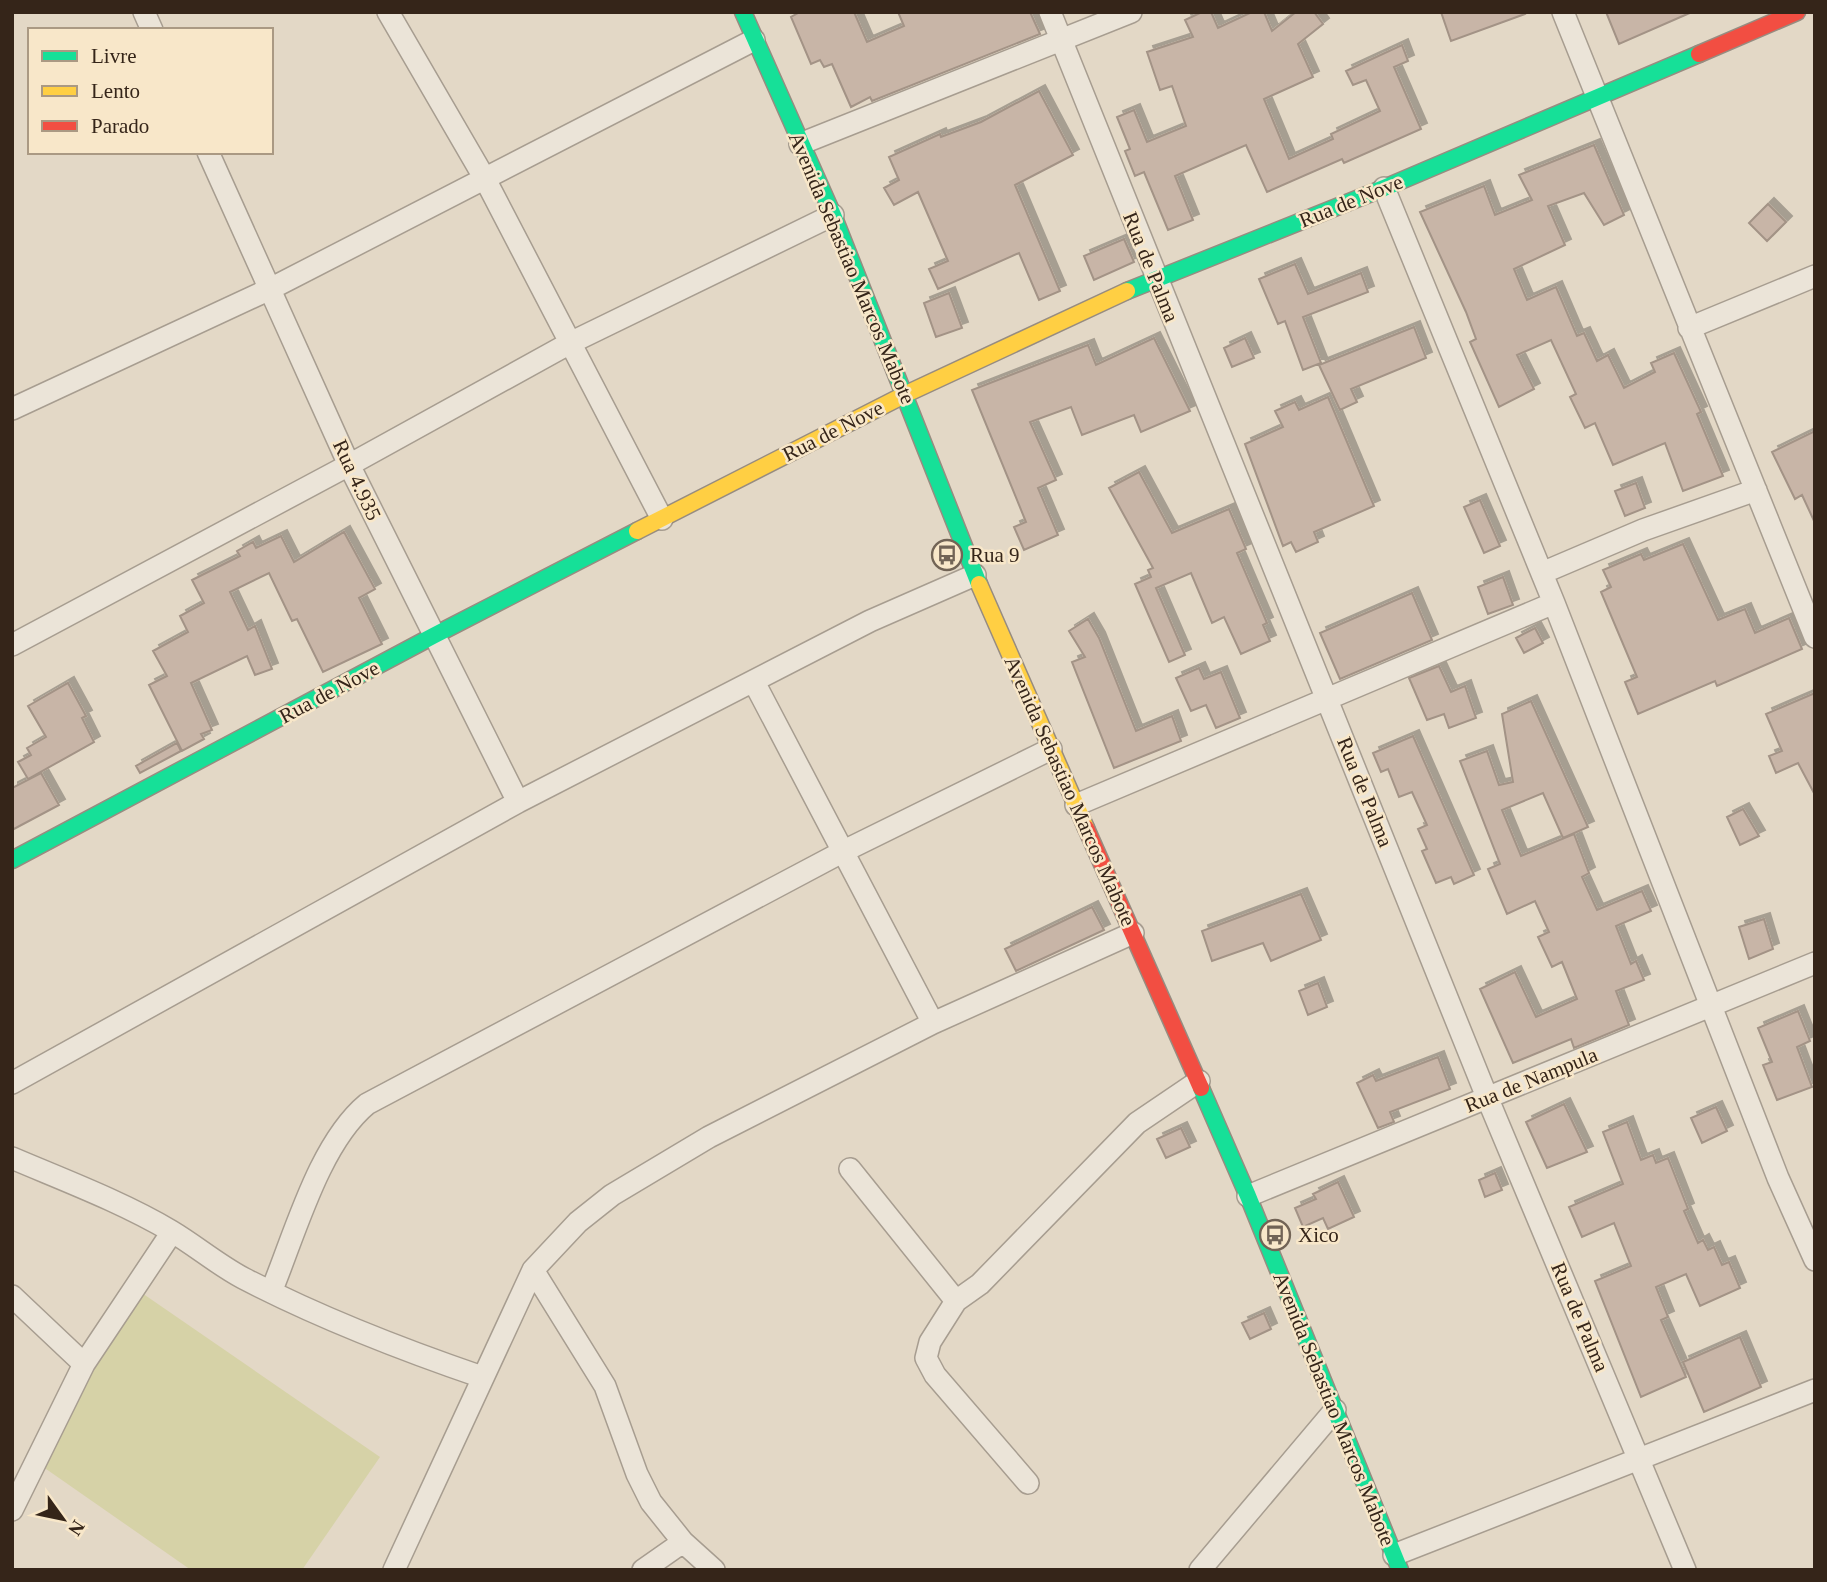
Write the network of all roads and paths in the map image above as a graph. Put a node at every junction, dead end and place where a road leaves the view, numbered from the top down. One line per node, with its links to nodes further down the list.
1 (144, 12): 8 (street)
2 (743, 12): 9 (street, Avenida Sebastiao Marcos Mabote)
3 (1050, 12): 10 (street, Rua de Palma)
4 (1131, 12): 10 (street)
5 (1563, 12): 11 (street)
6 (1797, 12): 11 (street, Rua de Nove)
7 (396, 15): 14 (street)
8 (151, 28)
9 (754, 40): 12 (street, Avenida Sebastiao Marcos Mabote); 14 (street)
10 (1062, 40): 12 (street); 18 (street, Rua de Palma)
11 (1599, 97): 15 (street, Rua de Nove); 20 (street)
12 (800, 144): 16 (street, Avenida Sebastiao Marcos Mabote)
13 (209, 154): 19 (street, Rua 4.935)
14 (485, 179): 19 (street); 21 (street)
15 (1384, 188): 18 (street, Rua de Nove); 27 (street)
16 (833, 215): 21 (street); 22 (street, Avenida Sebastiao Marcos Mabote)
17 (1815, 276): 20 (street)
18 (1155, 278): 22 (street, Rua de Nove); 34 (street, Rua de Palma)
19 (270, 289): 23 (street); 24 (street, Rua 4.935)
20 (1689, 328): 25 (street)
21 (570, 343): 24 (street); 26 (street)
22 (906, 394): 26 (street, Rua de Nove); 28 (street, Avenida Sebastiao Marcos Mabote)
23 (12, 409)
24 (349, 465): 30 (street, Rua 4.935); 32 (street)
25 (1756, 490): 27 (street); 31 (street)
26 (662, 519): 30 (street, Rua de Nove)
27 (1542, 573): 29 (street)
28 (975, 575): 33 (street); 35 (street, Avenida Sebastiao Marcos Mabote)
29 (1554, 603): 34 (street); 42 (street)
30 (433, 636): 36 (street, Rua 4.935); 39 (street, Rua de Nove)
31 (1815, 637)
32 (12, 645)
33 (754, 682): 36 (street); 38 (street)
34 (1327, 697): 37 (street); 46 (street, Rua de Palma)
35 (1051, 749): 37 (street, Avenida Sebastiao Marcos Mabote); 38 (street)
36 (518, 802): 45 (street)
37 (1076, 805): 40 (street, Avenida Sebastiao Marcos Mabote)
38 (844, 851): 43 (street); 53 (street)
39 (12, 860)
40 (1133, 933): 43 (street); 44 (street, Avenida Sebastiao Marcos Mabote)
41 (1815, 963): 42 (street, Rua de Nampula)
42 (1713, 1006): 46 (street, Rua de Nampula); 51 (street)
43 (933, 1023): 52 (street)
44 (1199, 1082): 49 (street, Avenida Sebastiao Marcos Mabote); 55 (street)
45 (12, 1083)
46 (1487, 1097): 49 (street, Rua de Nampula); 60 (street, Rua de Palma)
47 (12, 1158): 50 (street)
48 (850, 1170): 55 (street)
49 (1248, 1196): 59 (street, Avenida Sebastiao Marcos Mabote)
50 (172, 1232): 53 (street); 56 (street)
51 (1815, 1260)
52 (533, 1270): 57 (street); 63 (street)
53 (271, 1292): 57 (street)
54 (12, 1296): 56 (street)
55 (956, 1301): 61 (street)
56 (84, 1364): 62 (street)
57 (482, 1377): 65 (street)
58 (1815, 1390): 60 (street)
59 (1335, 1410): 64 (street, Avenida Sebastiao Marcos Mabote); 68 (street)
60 (1640, 1458): 64 (street); 69 (street, Rua de Palma)
61 (1028, 1483)
62 (12, 1510)
63 (683, 1542): 66 (street); 67 (street)
64 (1397, 1562)
65 (394, 1570)
66 (643, 1570)
67 (714, 1570)
68 (1200, 1570)
69 (1685, 1570)

